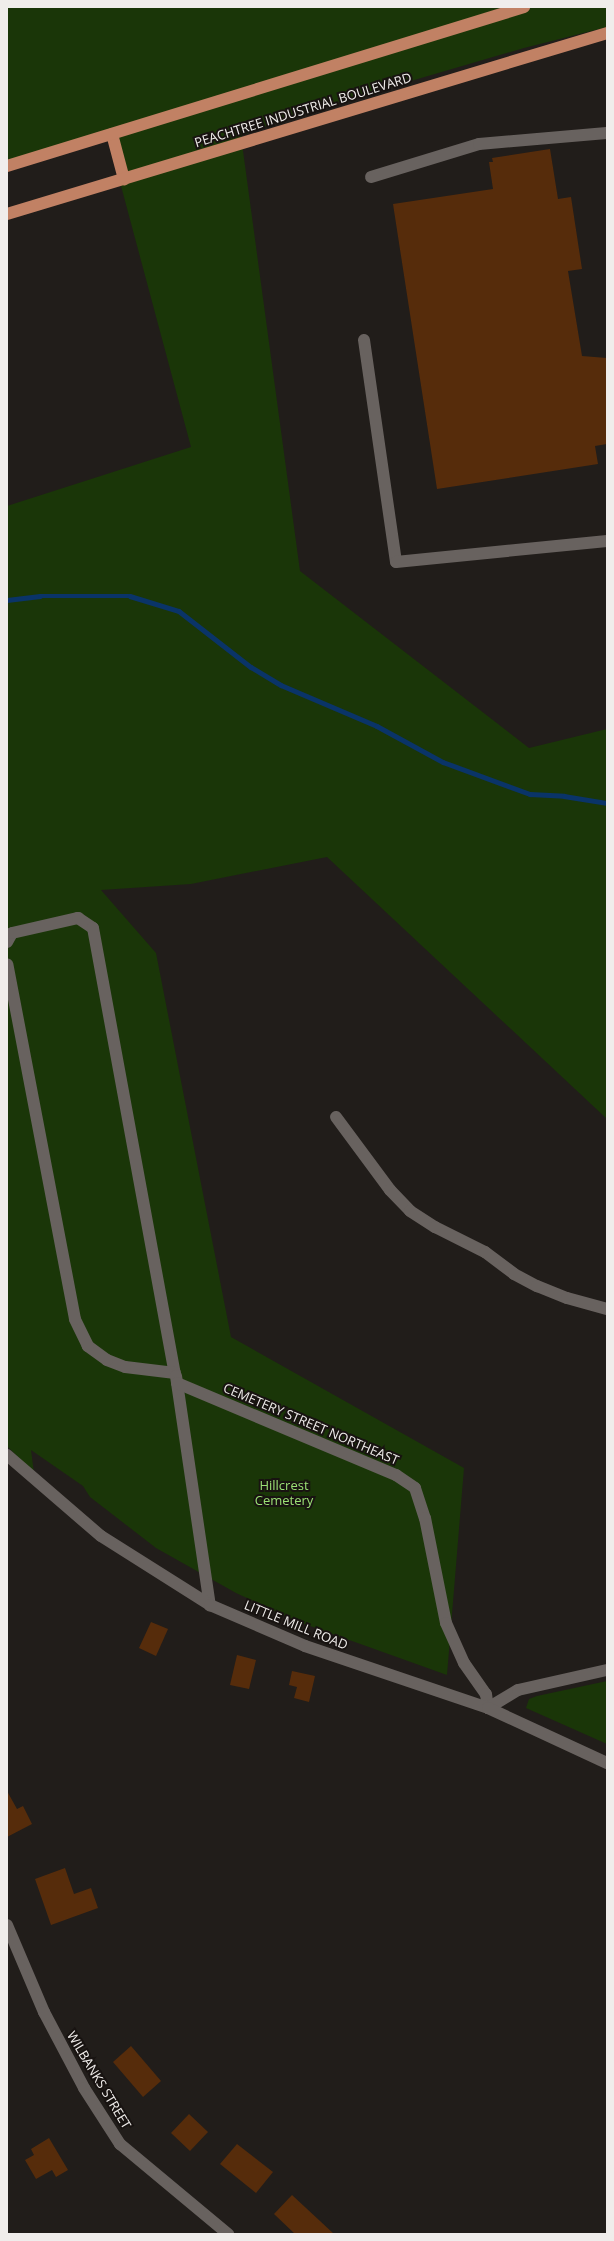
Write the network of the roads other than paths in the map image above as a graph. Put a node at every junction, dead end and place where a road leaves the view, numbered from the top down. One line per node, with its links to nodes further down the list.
1 (524, 7): 4 (main road)
2 (607, 33): 7 (main road, PEACHTREE INDUSTRIAL BOULEVARD)
3 (607, 133): 6 (street)
4 (112, 134): 5 (main road); 7 (main road)
5 (7, 166)
6 (371, 177)
7 (124, 179): 8 (main road, PEACHTREE INDUSTRIAL BOULEVARD)
8 (7, 214)
9 (364, 340): 10 (street)
10 (607, 541)
11 (7, 942): 15 (street)
12 (7, 964): 15 (street, CEMETERY STREET NORTHEAST)
13 (336, 1117): 14 (street)
14 (607, 1309)
15 (176, 1378): 17 (street); 19 (street, CEMETERY STREET NORTHEAST)
16 (7, 1455): 17 (street, LITTLE MILL ROAD)
17 (210, 1605): 19 (street, LITTLE MILL ROAD)
18 (607, 1670): 19 (street)
19 (488, 1708): 20 (street, LITTLE MILL ROAD)
20 (607, 1763)
21 (7, 1925): 22 (street, WILBANKS STREET)
22 (228, 2234)

